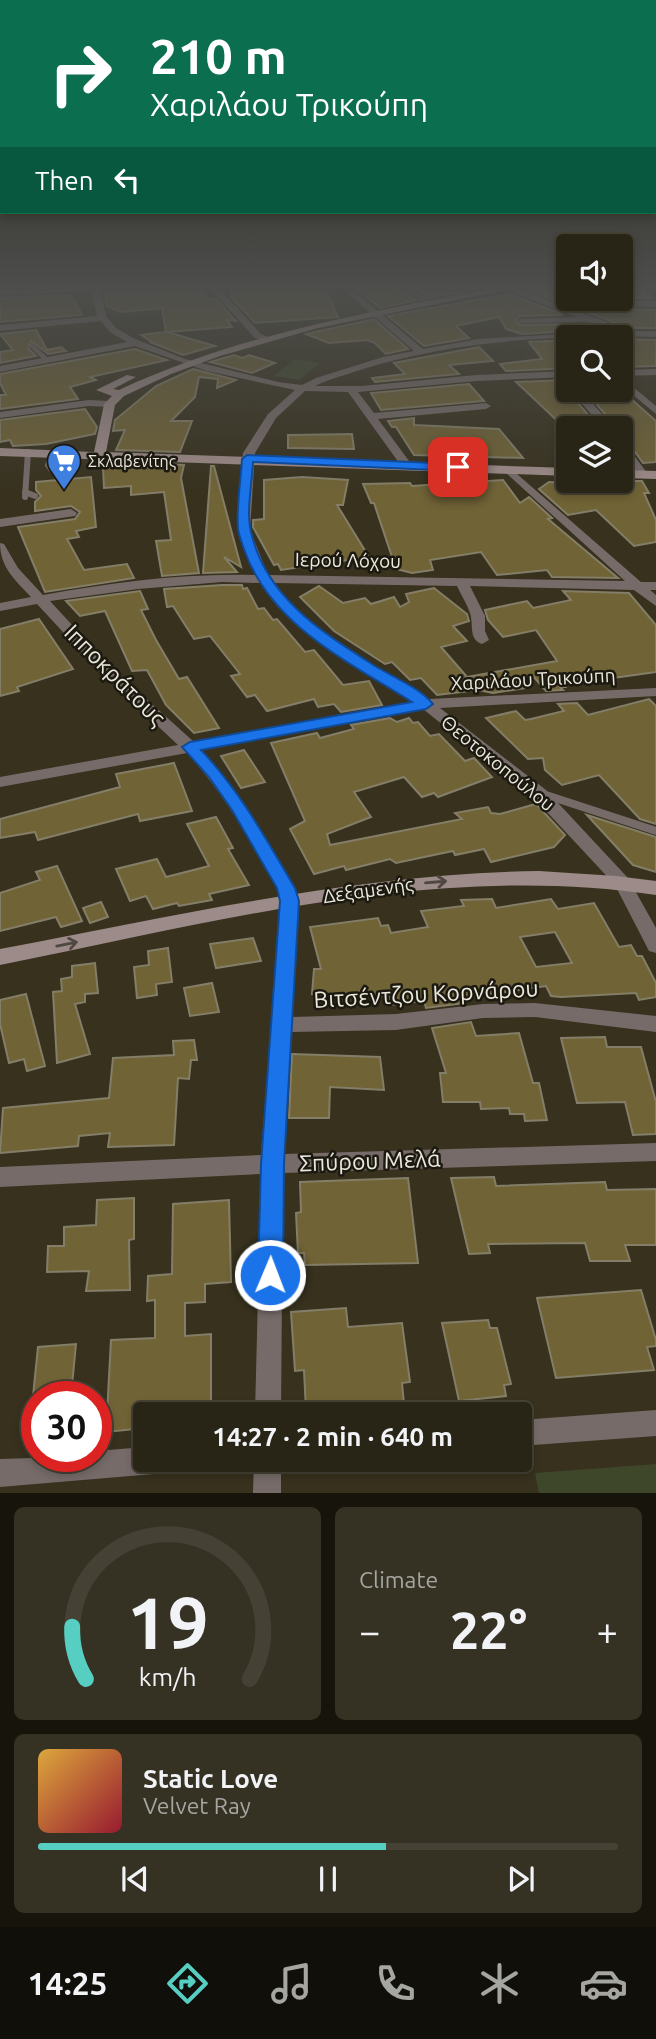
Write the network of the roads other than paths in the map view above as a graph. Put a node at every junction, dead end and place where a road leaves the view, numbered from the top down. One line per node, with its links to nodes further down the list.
1 (41, 355): 6 (lane)
2 (76, 355): 6 (street)
3 (167, 355): 7 (street)
4 (202, 355): 7 (street)
5 (409, 355): 12 (street, Θεοτοκοπούλου)
6 (47, 360): 8 (street)
7 (183, 360): 12 (street); 13 (street); 16 (street)
8 (0, 369)
9 (656, 372): 10 (street)
10 (633, 373)
11 (556, 375): 14 (street)
12 (302, 389): 14 (street); 31 (street, Θεοτοκοπούλου)
13 (102, 390): 16 (street); 17 (street)
14 (352, 390): 24 (street)
15 (633, 391): 22 (street)
16 (120, 394): 19 (street)
17 (85, 399): 19 (street); 21 (street); 23 (street)
18 (586, 402): 25 (street)
19 (110, 404): 29 (street)
20 (486, 406): 24 (street)
21 (0, 408)
22 (656, 411)
23 (0, 415)
24 (370, 416): 32 (street)
25 (598, 416)
26 (27, 452): 27 (street); 28 (street); 37 (lane)
27 (0, 453)
28 (53, 453): 29 (street); 34 (lane)
29 (100, 454): 31 (street)
30 (633, 458): 36 (street)
31 (247, 459): 32 (street); 43 (street, Θεοτοκοπούλου)
32 (407, 465): 33 (street)
33 (509, 470): 35 (street); 45 (street)
34 (71, 471)
35 (556, 472)
36 (650, 475)
37 (26, 484): 38 (lane); 39 (lane)
38 (36, 487)
39 (36, 496)
40 (71, 513): 41 (street)
41 (0, 523)
42 (0, 547): 47 (street, Ιπποκράτους)
43 (264, 578): 44 (street, Ιερού Λόχου); 47 (street, Ιερού Λόχου); 52 (street, Θεοτοκοπούλου)
44 (461, 582): 45 (street, Ιερού Λόχου); 50 (street)
45 (639, 586): 46 (street, Ιερού Λόχου); 48 (street)
46 (656, 586)
47 (41, 598): 49 (street, Ιερού Λόχου); 53 (street, Ιπποκράτους)
48 (656, 602)
49 (0, 607)
50 (482, 640)
51 (656, 692): 52 (street, Χαριλάου Τρικούπη)
52 (426, 704): 53 (street, Χαριλάου Τρικούπη); 55 (street, Θεοτοκοπούλου)
53 (190, 747): 54 (street, Χαριλάου Τρικούπη); 59 (street, Ιπποκράτους)
54 (0, 782)
55 (540, 794): 56 (lane); 57 (street, Θεοτοκοπούλου)
56 (656, 831)
57 (622, 882): 58 (street, Δεξαμενής); 59 (street, Δεξαμενής, one-way to 57); 60 (street, Θεοτοκοπούλου)
58 (656, 888)
59 (290, 901): 61 (street, Δεξαμενής, one-way to 59); 63 (street, Ιπποκράτους)
60 (656, 946)
61 (0, 957)
62 (656, 1024): 63 (street, Βιτσέντζου Κορνάρου)
63 (282, 1025): 65 (street, Ιπποκράτους)
64 (656, 1152): 65 (street, Σπύρου Μελά)
65 (272, 1164): 66 (street, Σπύρου Μελά); 67 (street, Ιπποκράτους)
66 (0, 1177)
67 (268, 1402)
68 (656, 1423): 69 (street)
69 (532, 1432)
70 (133, 1462): 72 (street)
71 (268, 1472): 73 (street)
72 (0, 1473)
73 (267, 1493)

